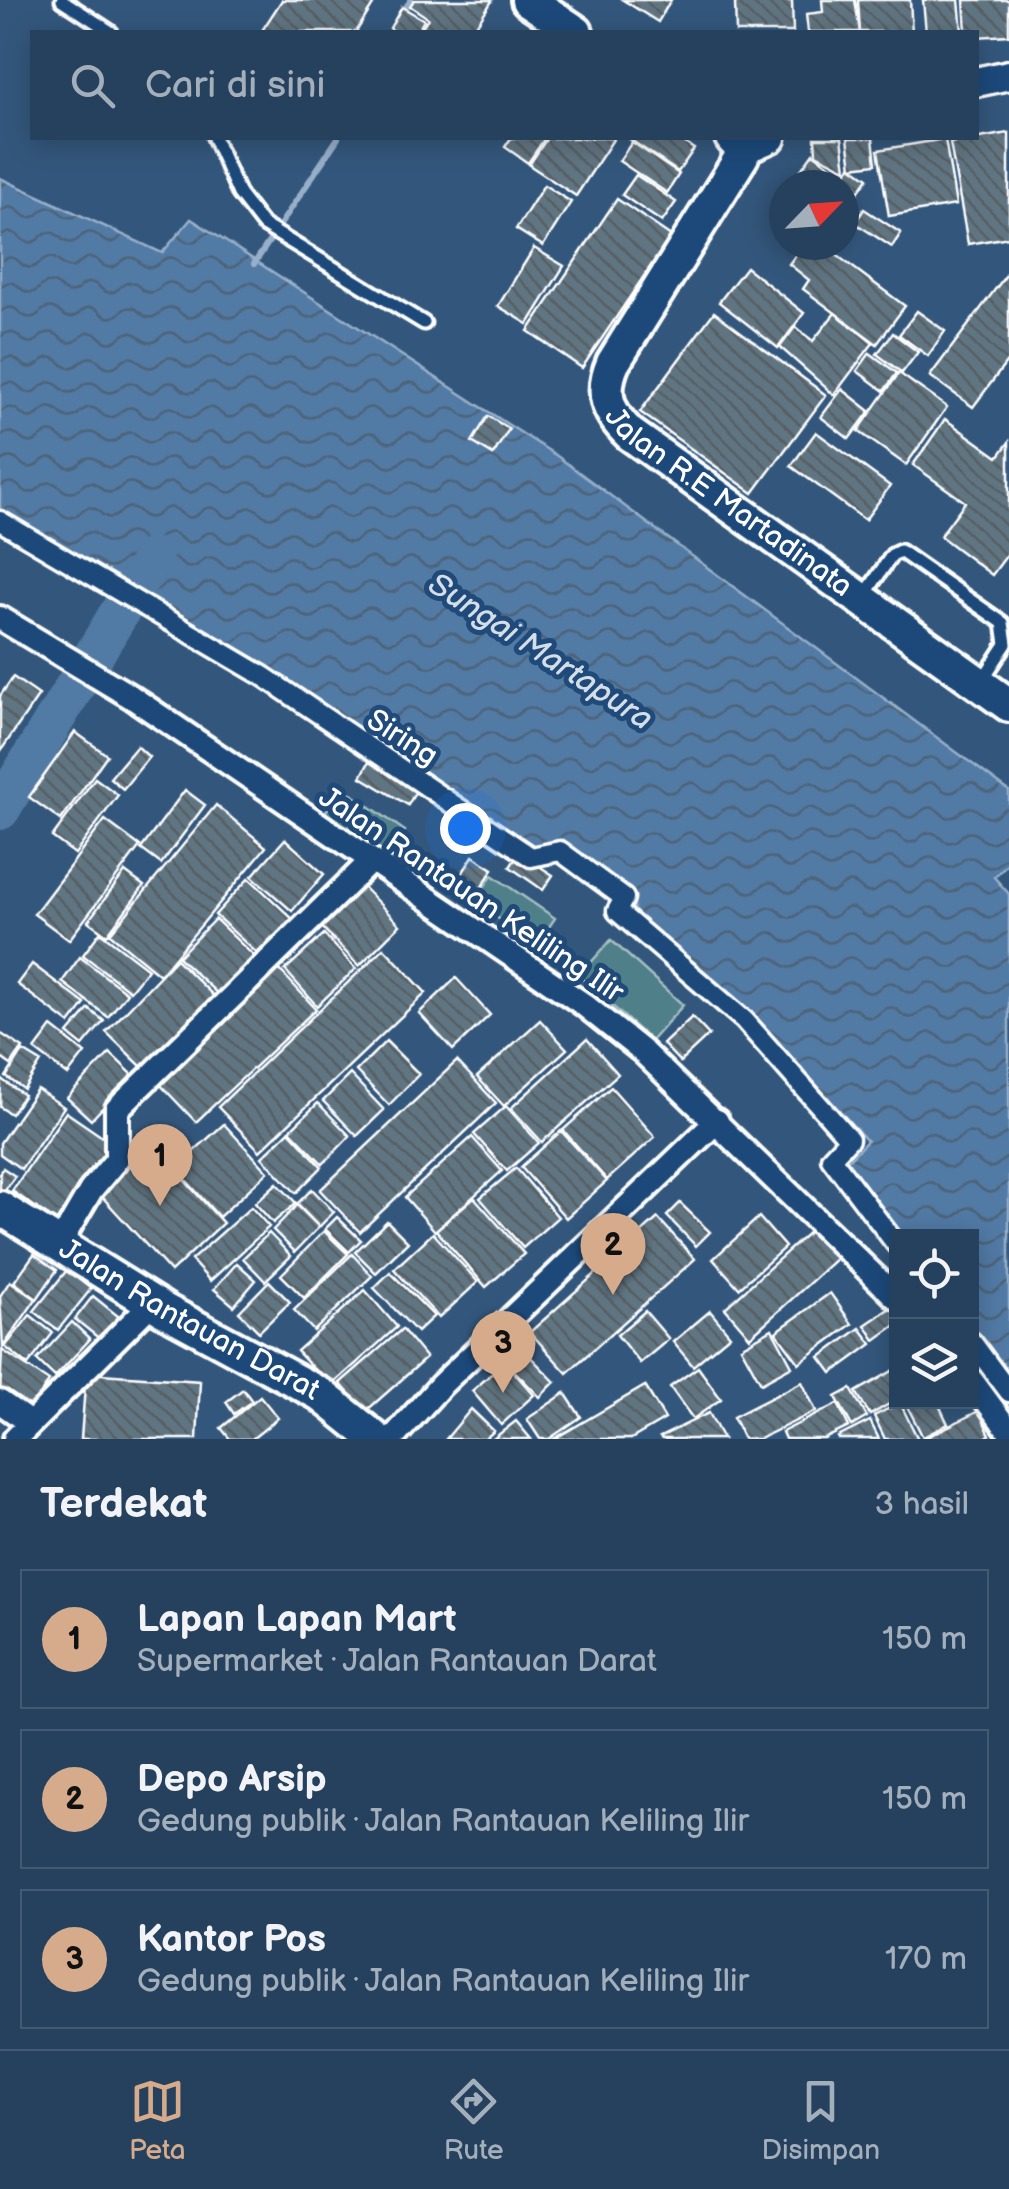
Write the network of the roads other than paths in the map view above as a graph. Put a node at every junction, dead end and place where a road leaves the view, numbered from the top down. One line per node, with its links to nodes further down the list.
1 (62, 0): 3 (lane)
2 (528, 0): 4 (main road)
3 (108, 30)
4 (573, 30)
5 (1009, 75): 6 (street)
6 (979, 81)
7 (215, 140): 9 (lane)
8 (748, 142): 11 (main road, Jalan R.E Martadinata)
9 (424, 323)
10 (0, 521): 18 (street, Siring)
11 (862, 599): 13 (main road, Jalan R.E Martadinata); 13 (lane)
12 (0, 618): 15 (street, Jalan Rantauan Keliling Ilir)
13 (981, 682): 14 (main road, Jalan R.E Martadinata)
14 (1009, 705)
15 (370, 863): 16 (street, Jalan Rantauan Keliling Ilir); 19 (street)
16 (717, 1121): 20 (street, Jalan Rantauan Keliling Ilir); 29 (street)
17 (0, 1208): 19 (main road, Jalan Rantauan Darat)
18 (889, 1235)
19 (60, 1243): 21 (main road, Jalan Rantauan Darat)
20 (889, 1290)
21 (153, 1302): 26 (street); 28 (main road, Jalan Rantauan Darat)
22 (979, 1351): 24 (street)
23 (979, 1390): 27 (street)
24 (1009, 1392)
25 (0, 1402): 26 (street)
26 (22, 1431)
27 (1009, 1431)
28 (376, 1439)
29 (392, 1439)

